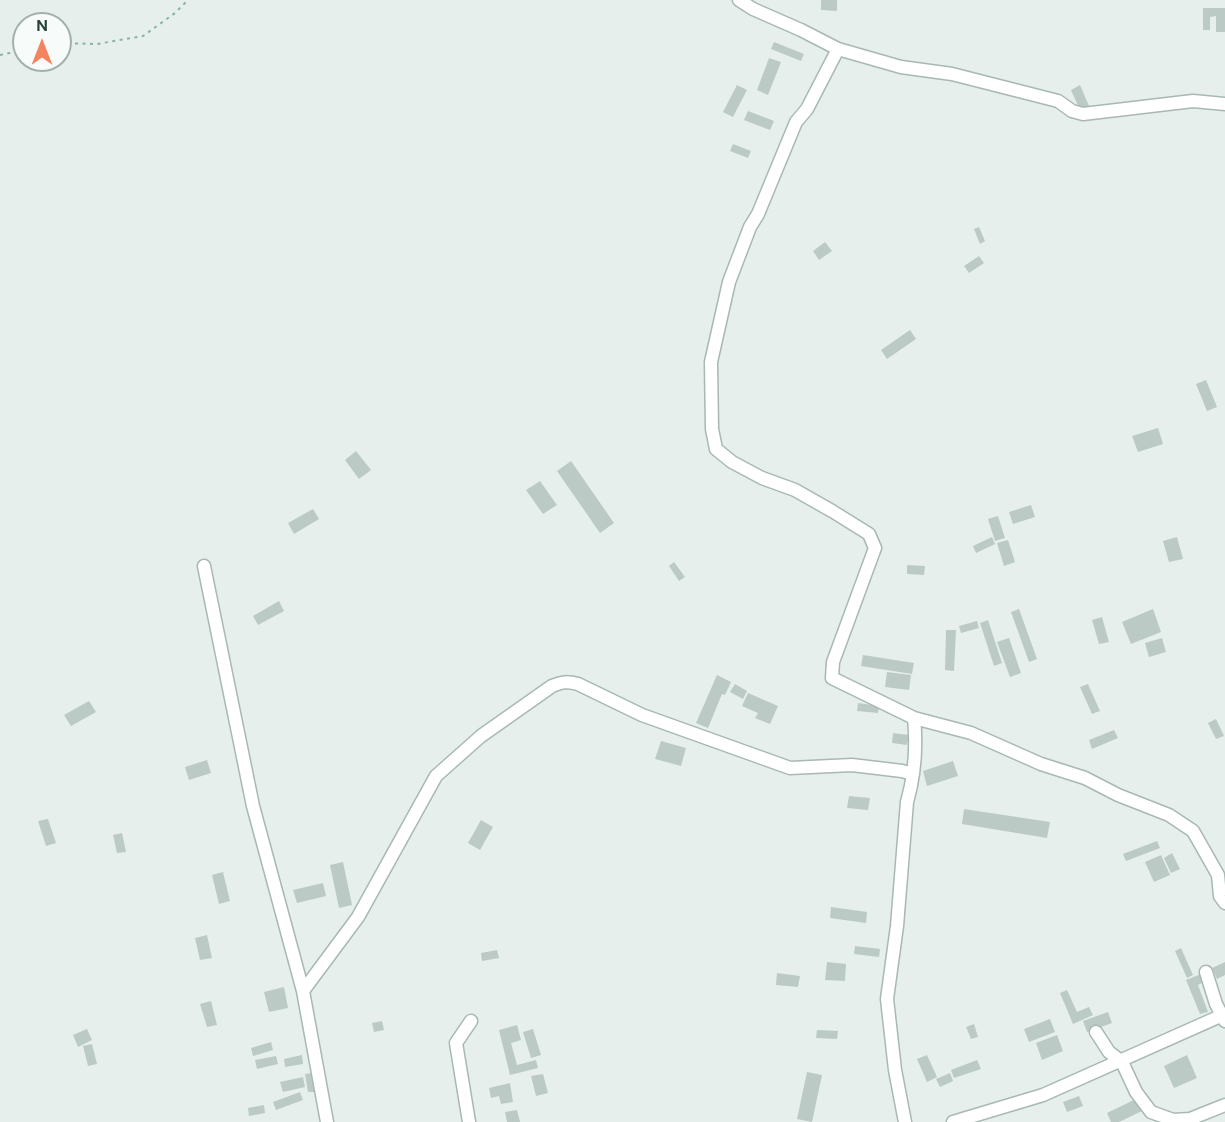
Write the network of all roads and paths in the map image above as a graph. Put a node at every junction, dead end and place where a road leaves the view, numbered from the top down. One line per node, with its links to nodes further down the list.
1 (188, 0): 3 (path)
2 (739, 0): 4 (street)
3 (72, 43)
4 (838, 50): 5 (street); 7 (street)
5 (1225, 104)
6 (204, 566): 11 (street)
7 (914, 718): 8 (street); 9 (street)
8 (913, 774): 11 (street); 19 (street)
9 (1225, 903)
10 (1206, 972): 12 (street)
11 (303, 992): 17 (street)
12 (1224, 1017): 15 (street)
13 (471, 1021): 18 (street)
14 (1096, 1032): 15 (street)
15 (1120, 1061): 16 (street); 20 (street)
16 (1225, 1105)
17 (327, 1122)
18 (469, 1122)
19 (905, 1122)
20 (953, 1122)

